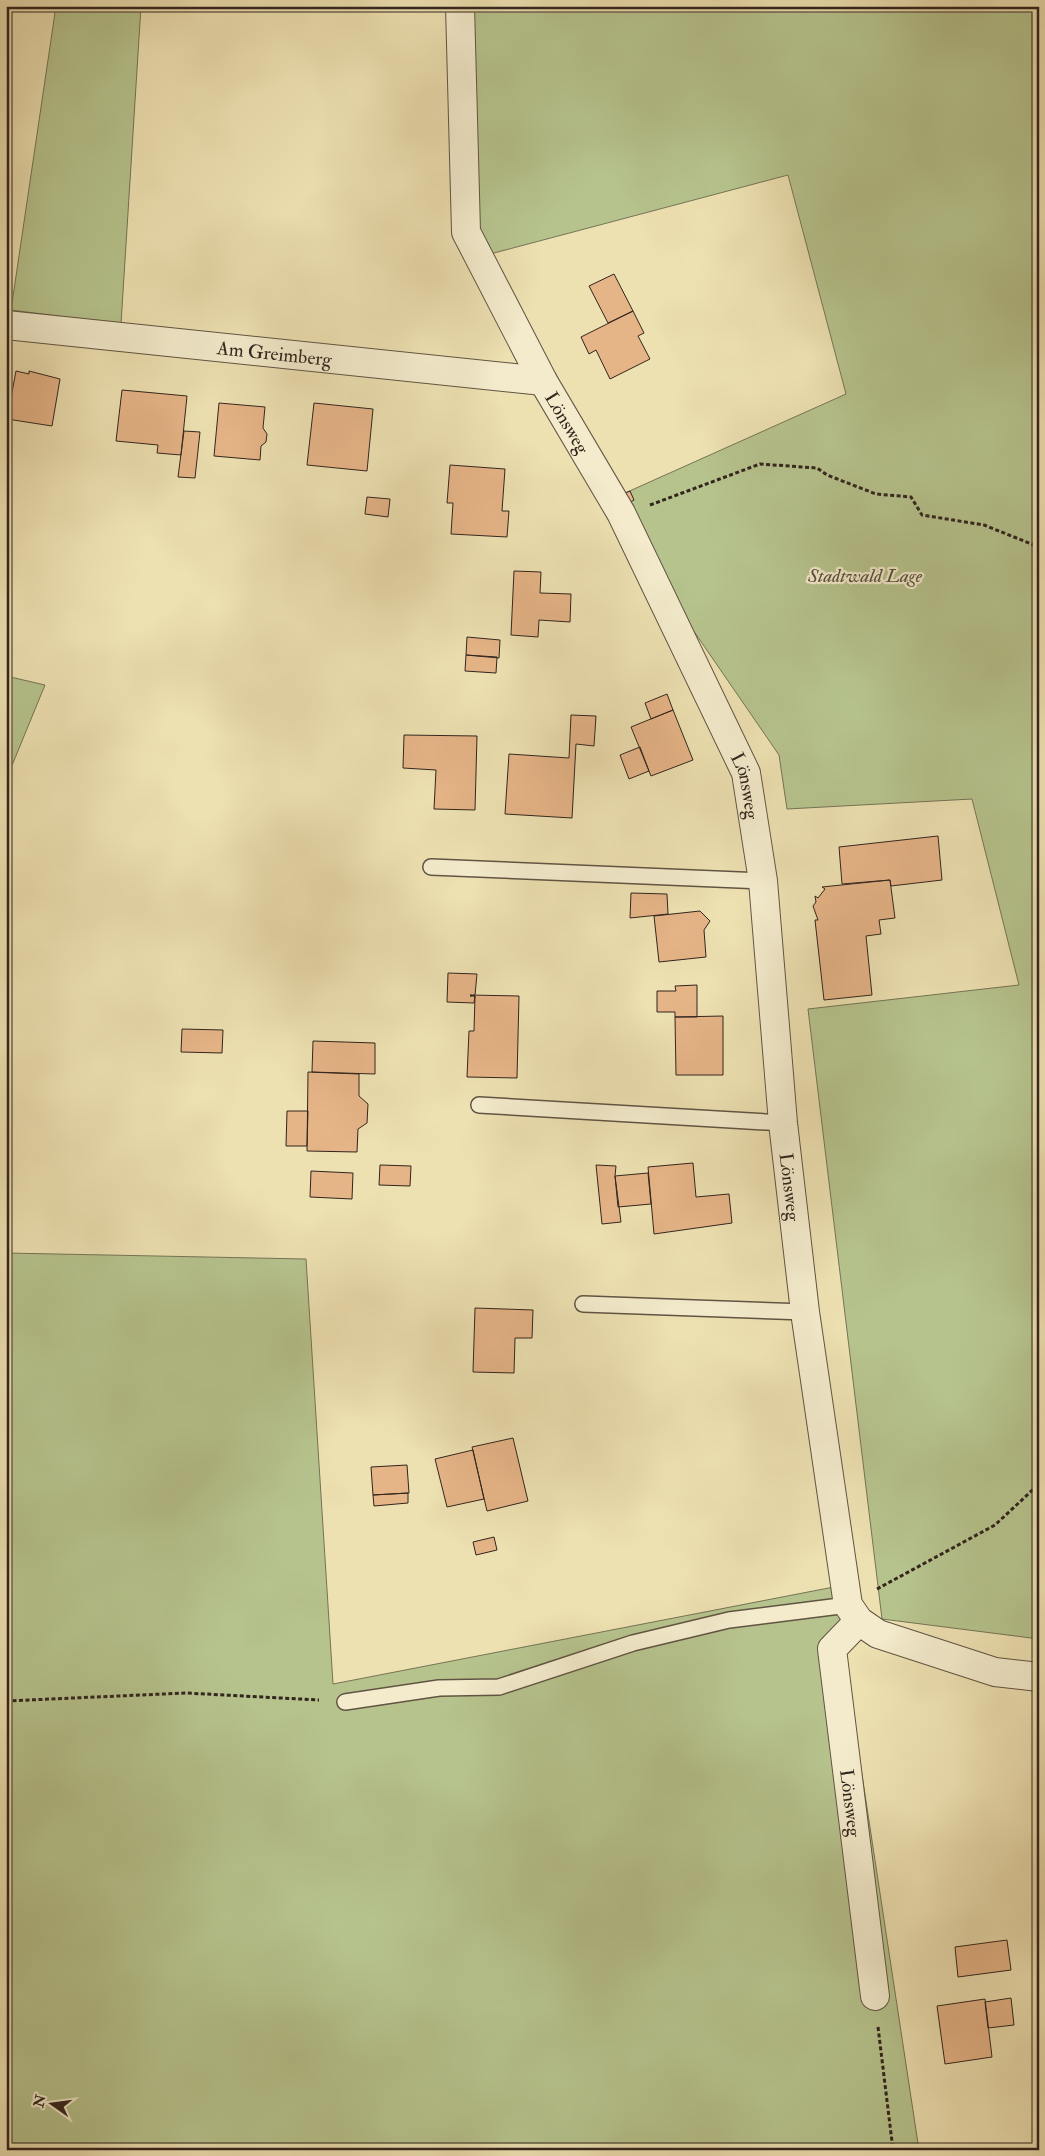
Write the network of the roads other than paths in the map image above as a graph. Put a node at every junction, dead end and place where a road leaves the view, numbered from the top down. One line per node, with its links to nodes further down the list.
1 (460, 6): 3 (street, Lönsweg)
2 (6, 325): 3 (street, Am Greimberg)
3 (544, 381): 5 (street, Lönsweg)
4 (431, 867): 5 (lane)
5 (763, 881): 7 (street, Lönsweg)
6 (480, 1105): 7 (lane)
7 (783, 1123): 9 (street, Lönsweg)
8 (583, 1304): 9 (lane)
9 (805, 1312): 10 (street, Lönsweg)
10 (853, 1613): 11 (street); 12 (lane); 13 (street, Lönsweg)
11 (1039, 1677)
12 (345, 1702)
13 (875, 1996)

